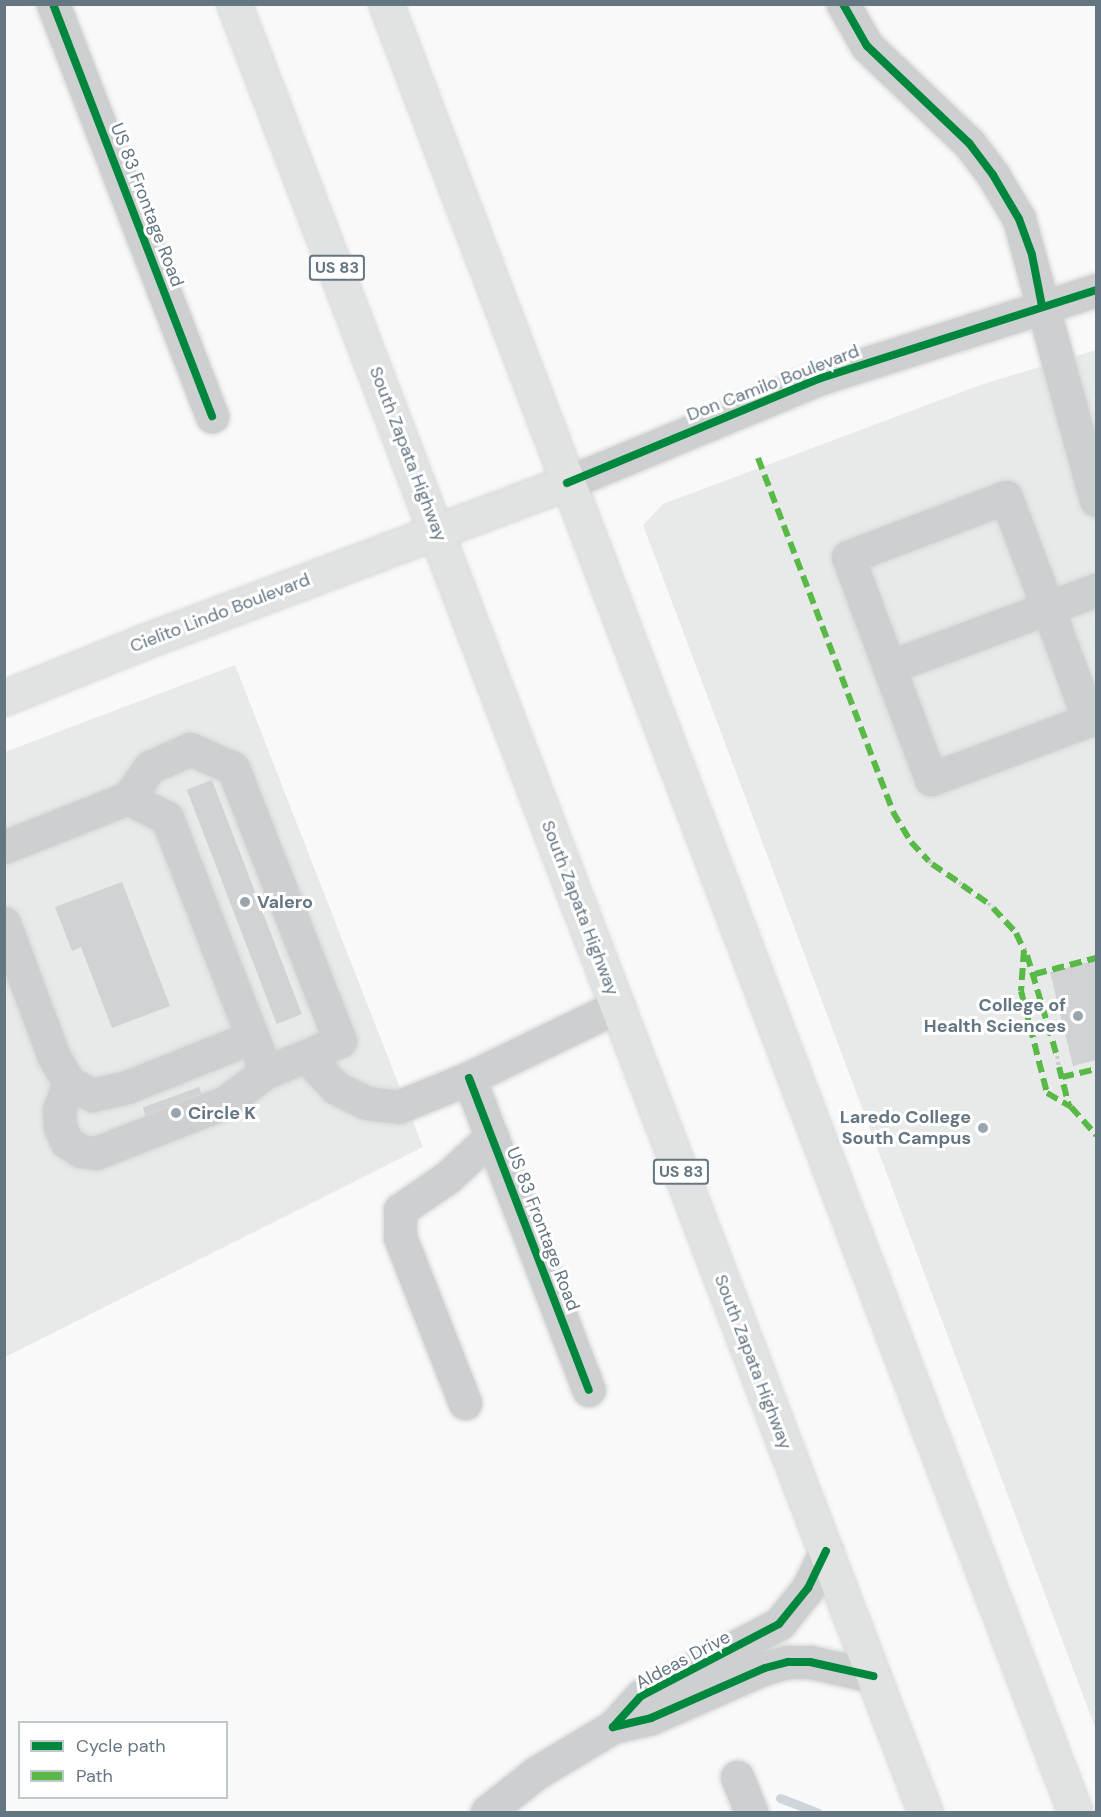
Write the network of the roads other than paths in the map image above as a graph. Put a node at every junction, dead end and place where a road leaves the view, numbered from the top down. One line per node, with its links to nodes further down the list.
1 (53, 4): 7 (street, US 83 Frontage Road)
2 (234, 4): 10 (main road, South Zapata Highway / US 83)
3 (386, 4): 8 (main road)
4 (843, 4): 6 (street)
5 (1096, 290): 6 (street, Don Camilo Boulevard)
6 (1042, 306): 8 (street, Don Camilo Boulevard); 9 (street)
7 (212, 416)
8 (567, 483): 10 (main road, Cielito Lindo Boulevard); 34 (main road)
9 (1096, 500)
10 (437, 532): 14 (main road, Cielito Lindo Boulevard); 18 (main road, South Zapata Highway / US 83)
11 (1096, 590): 12 (street)
12 (1048, 608): 13 (street); 13 (street); 13 (street)
13 (889, 667)
14 (4, 698)
15 (128, 798): 16 (street); 19 (street); 20 (street)
16 (4, 847)
17 (4, 923): 23 (street)
18 (618, 1006): 22 (street); 27 (main road, South Zapata Highway / US 83)
19 (252, 1037): 21 (street); 23 (street)
20 (306, 1056): 21 (street); 22 (street)
21 (266, 1072): 23 (street)
22 (469, 1078): 24 (street, US 83 Frontage Road)
23 (69, 1083)
24 (492, 1136): 25 (street, US 83 Frontage Road); 26 (street)
25 (589, 1390)
26 (465, 1403)
27 (826, 1551): 28 (main road, South Zapata Highway / US 83); 29 (street, Aldeas Drive)
28 (873, 1676): 29 (street, Aldeas Drive); 33 (main road, South Zapata Highway / US 83)
29 (613, 1727): 31 (street, Aldeas Drive)
30 (737, 1777): 32 (street)
31 (487, 1812)
32 (751, 1812)
33 (925, 1812)
34 (1075, 1812)

